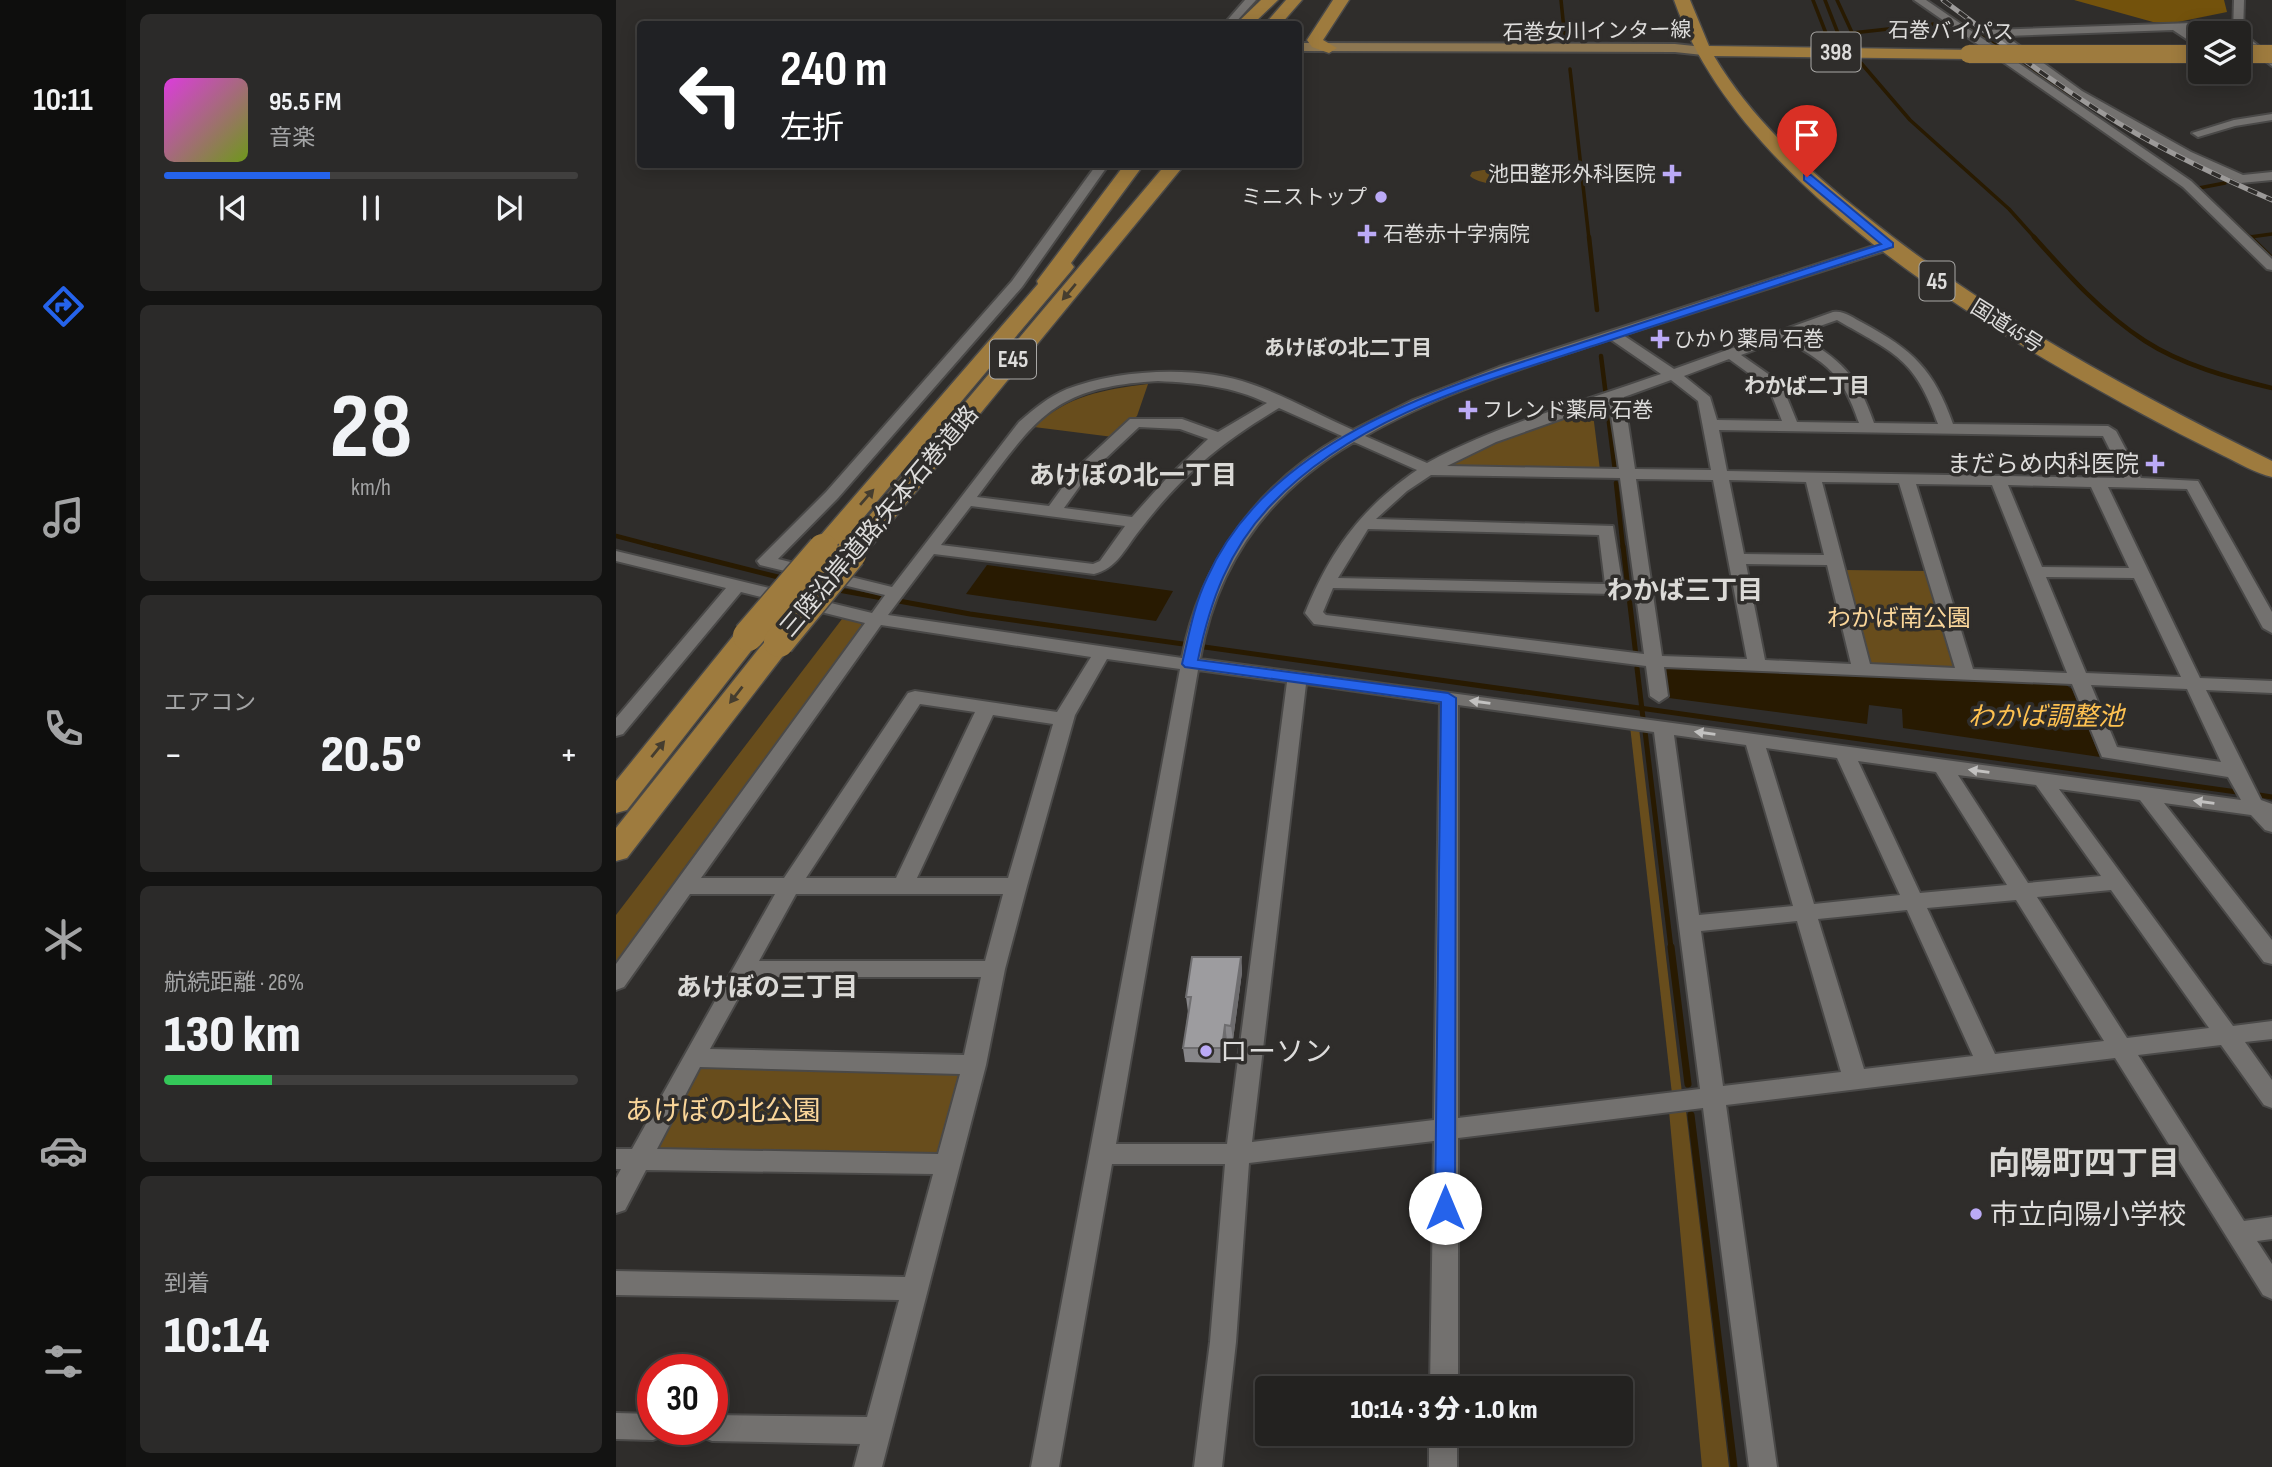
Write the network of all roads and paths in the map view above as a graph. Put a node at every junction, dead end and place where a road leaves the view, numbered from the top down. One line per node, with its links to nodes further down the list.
1 (1251, 0): 9 (street)
2 (1270, 0): 10 (highway)
3 (1294, 0): 11 (highway)
4 (1313, 0): 12 (highway)
5 (1341, 0): 22 (highway)
6 (1682, 0): 24 (highway, 国道45号 / 45)
7 (1919, 0): 17 (street)
8 (2239, 0): 13 (street)
9 (1232, 21)
10 (1247, 21)
11 (1276, 21)
12 (1295, 21)
13 (2238, 21)
14 (2176, 27): 15 (street); 16 (street); 18 (street)
15 (2188, 28)
16 (1996, 33): 17 (street); 23 (street)
17 (1970, 34): 44 (street)
18 (2188, 36)
19 (2188, 46): 23 (street)
20 (2251, 46): 32 (street)
21 (1302, 50): 22 (main road, 石巻女川インター線)
22 (1323, 50): 24 (main road, 石巻女川インター線); 28 (highway)
23 (2017, 50): 29 (street)
24 (1703, 51): 26 (highway, 石巻バイパス / 398, bridge); 42 (highway, 国道45号 / 45)
25 (2251, 52): 27 (highway, bridge)
26 (2188, 54)
27 (2272, 54)
28 (1302, 57)
29 (2032, 61): 31 (street); 41 (street)
30 (2251, 61): 33 (street)
31 (2188, 62)
32 (2272, 64)
33 (2272, 77)
34 (2272, 117): 35 (street)
35 (2197, 133)
36 (1100, 168): 75 (street)
37 (1132, 168): 45 (highway)
38 (1149, 168): 45 (highway, 三陸沿岸道路;矢本石巻道路 / E45)
39 (1172, 168): 43 (highway, 三陸沿岸道路;矢本石巻道路 / E45)
40 (1189, 168): 43 (highway)
41 (2272, 176)
42 (1889, 245): 46 (street); 59 (highway, 国道45号 / 45)
43 (1103, 252): 108 (highway, 三陸沿岸道路;矢本石巻道路 / E45, one-way to 108, bridge)
44 (2272, 266)
45 (1013, 326): 105 (highway, 三陸沿岸道路;矢本石巻道路 / E45, one-way to 45, bridge)
46 (1612, 334): 49 (street); 56 (street)
47 (1786, 334): 48 (street); 54 (street); 55 (street)
48 (1731, 354): 49 (street); 53 (street)
49 (1673, 374): 50 (street); 52 (street)
50 (1616, 394): 58 (street); 60 (street)
51 (1279, 402): 56 (street); 57 (street); 67 (street)
52 (1711, 425): 53 (street); 61 (street)
53 (1791, 426): 54 (street)
54 (1868, 427): 55 (street)
55 (1947, 428): 66 (street)
56 (1352, 436): 58 (street); 83 (street)
57 (1220, 438): 68 (street); 69 (street)
58 (1429, 470): 60 (street); 70 (street)
59 (2272, 470)
60 (1629, 474): 61 (street); 85 (street)
61 (1720, 476): 62 (street); 73 (street)
62 (1813, 477): 63 (street); 74 (street)
63 (1906, 479): 64 (street); 88 (street)
64 (1998, 481): 65 (street); 76 (street)
65 (2097, 482): 66 (street); 77 (street)
66 (2136, 483): 82 (street)
67 (968, 501): 68 (street); 71 (street)
68 (1053, 512): 69 (street)
69 (1134, 522): 71 (street)
70 (1364, 524): 78 (street); 78 (street)
71 (932, 549): 81 (street)
72 (616, 556): 79 (street)
73 (1736, 559): 74 (street); 86 (street)
74 (1832, 560): 87 (street)
75 (789, 568): 80 (street); 81 (street)
76 (2035, 572): 77 (street); 90 (street)
77 (2141, 573): 91 (street)
78 (1325, 583): 85 (street)
79 (737, 586): 80 (street); 98 (street)
80 (768, 594): 81 (street)
81 (887, 605): 84 (street); 111 (street)
82 (2272, 628)
83 (1193, 650): 84 (street); 89 (street); 132 (street)
84 (1101, 653): 96 (street)
85 (1652, 661): 86 (street); 93 (street)
86 (1757, 666): 87 (street)
87 (1862, 671): 88 (street)
88 (1966, 675): 90 (street)
89 (1297, 678): 94 (street); 133 (street)
90 (2079, 680): 91 (street); 102 (street)
91 (2195, 686): 92 (street); 102 (street)
92 (2272, 687)
93 (1659, 696)
94 (1448, 698): 97 (street, one-way to 94); 131 (street)
95 (986, 707): 96 (street); 110 (street); 112 (street)
96 (1064, 719): 113 (street)
97 (1663, 727): 99 (street, one-way to 97); 117 (street)
98 (616, 730)
99 (1754, 740): 100 (street); 116 (street)
100 (1844, 752): 101 (street); 115 (street)
101 (1942, 765): 103 (street, one-way to 101); 114 (street)
102 (2238, 777): 106 (street)
103 (2042, 779): 104 (street); 109 (street)
104 (2146, 794): 106 (street, one-way to 104); 118 (street)
105 (616, 802)
106 (2261, 808): 107 (street)
107 (2272, 825)
108 (616, 850)
109 (2116, 882): 114 (street); 123 (street)
110 (791, 884): 111 (street); 112 (street); 119 (street)
111 (682, 886): 121 (street)
112 (903, 886): 113 (street)
113 (1016, 886): 120 (street)
114 (2024, 891): 115 (street); 124 (street)
115 (1914, 902): 116 (street); 126 (street)
116 (1804, 914): 117 (street); 128 (street)
117 (1689, 924): 129 (street)
118 (2272, 956)
119 (742, 969): 120 (street); 125 (street)
120 (994, 969): 127 (street)
121 (616, 981)
122 (2272, 1030): 123 (street)
123 (2227, 1035): 124 (street); 130 (street)
124 (2118, 1048): 126 (street); 138 (street)
125 (693, 1058): 127 (street); 134 (street)
126 (1988, 1063): 128 (street)
127 (974, 1065): 135 (street)
128 (1855, 1079): 129 (street)
129 (1715, 1097): 131 (street); 152 (street)
130 (2272, 1098)
131 (1446, 1131): 133 (street); 142 (street)
132 (1102, 1154): 133 (street); 149 (street)
133 (1238, 1154): 150 (street)
134 (627, 1160): 135 (street); 136 (street)
135 (947, 1164): 141 (street)
136 (616, 1202)
137 (2272, 1228): 138 (street)
138 (2238, 1233): 140 (street)
139 (616, 1283): 141 (street)
140 (2272, 1287)
141 (915, 1289): 146 (street)
142 (1444, 1376)
143 (616, 1426): 144 (street)
144 (637, 1427)
145 (728, 1428): 146 (street)
146 (878, 1431): 148 (street)
147 (1443, 1446): 151 (street)
148 (868, 1467)
149 (1045, 1467)
150 (1208, 1467)
151 (1443, 1467)
152 (1763, 1467)

